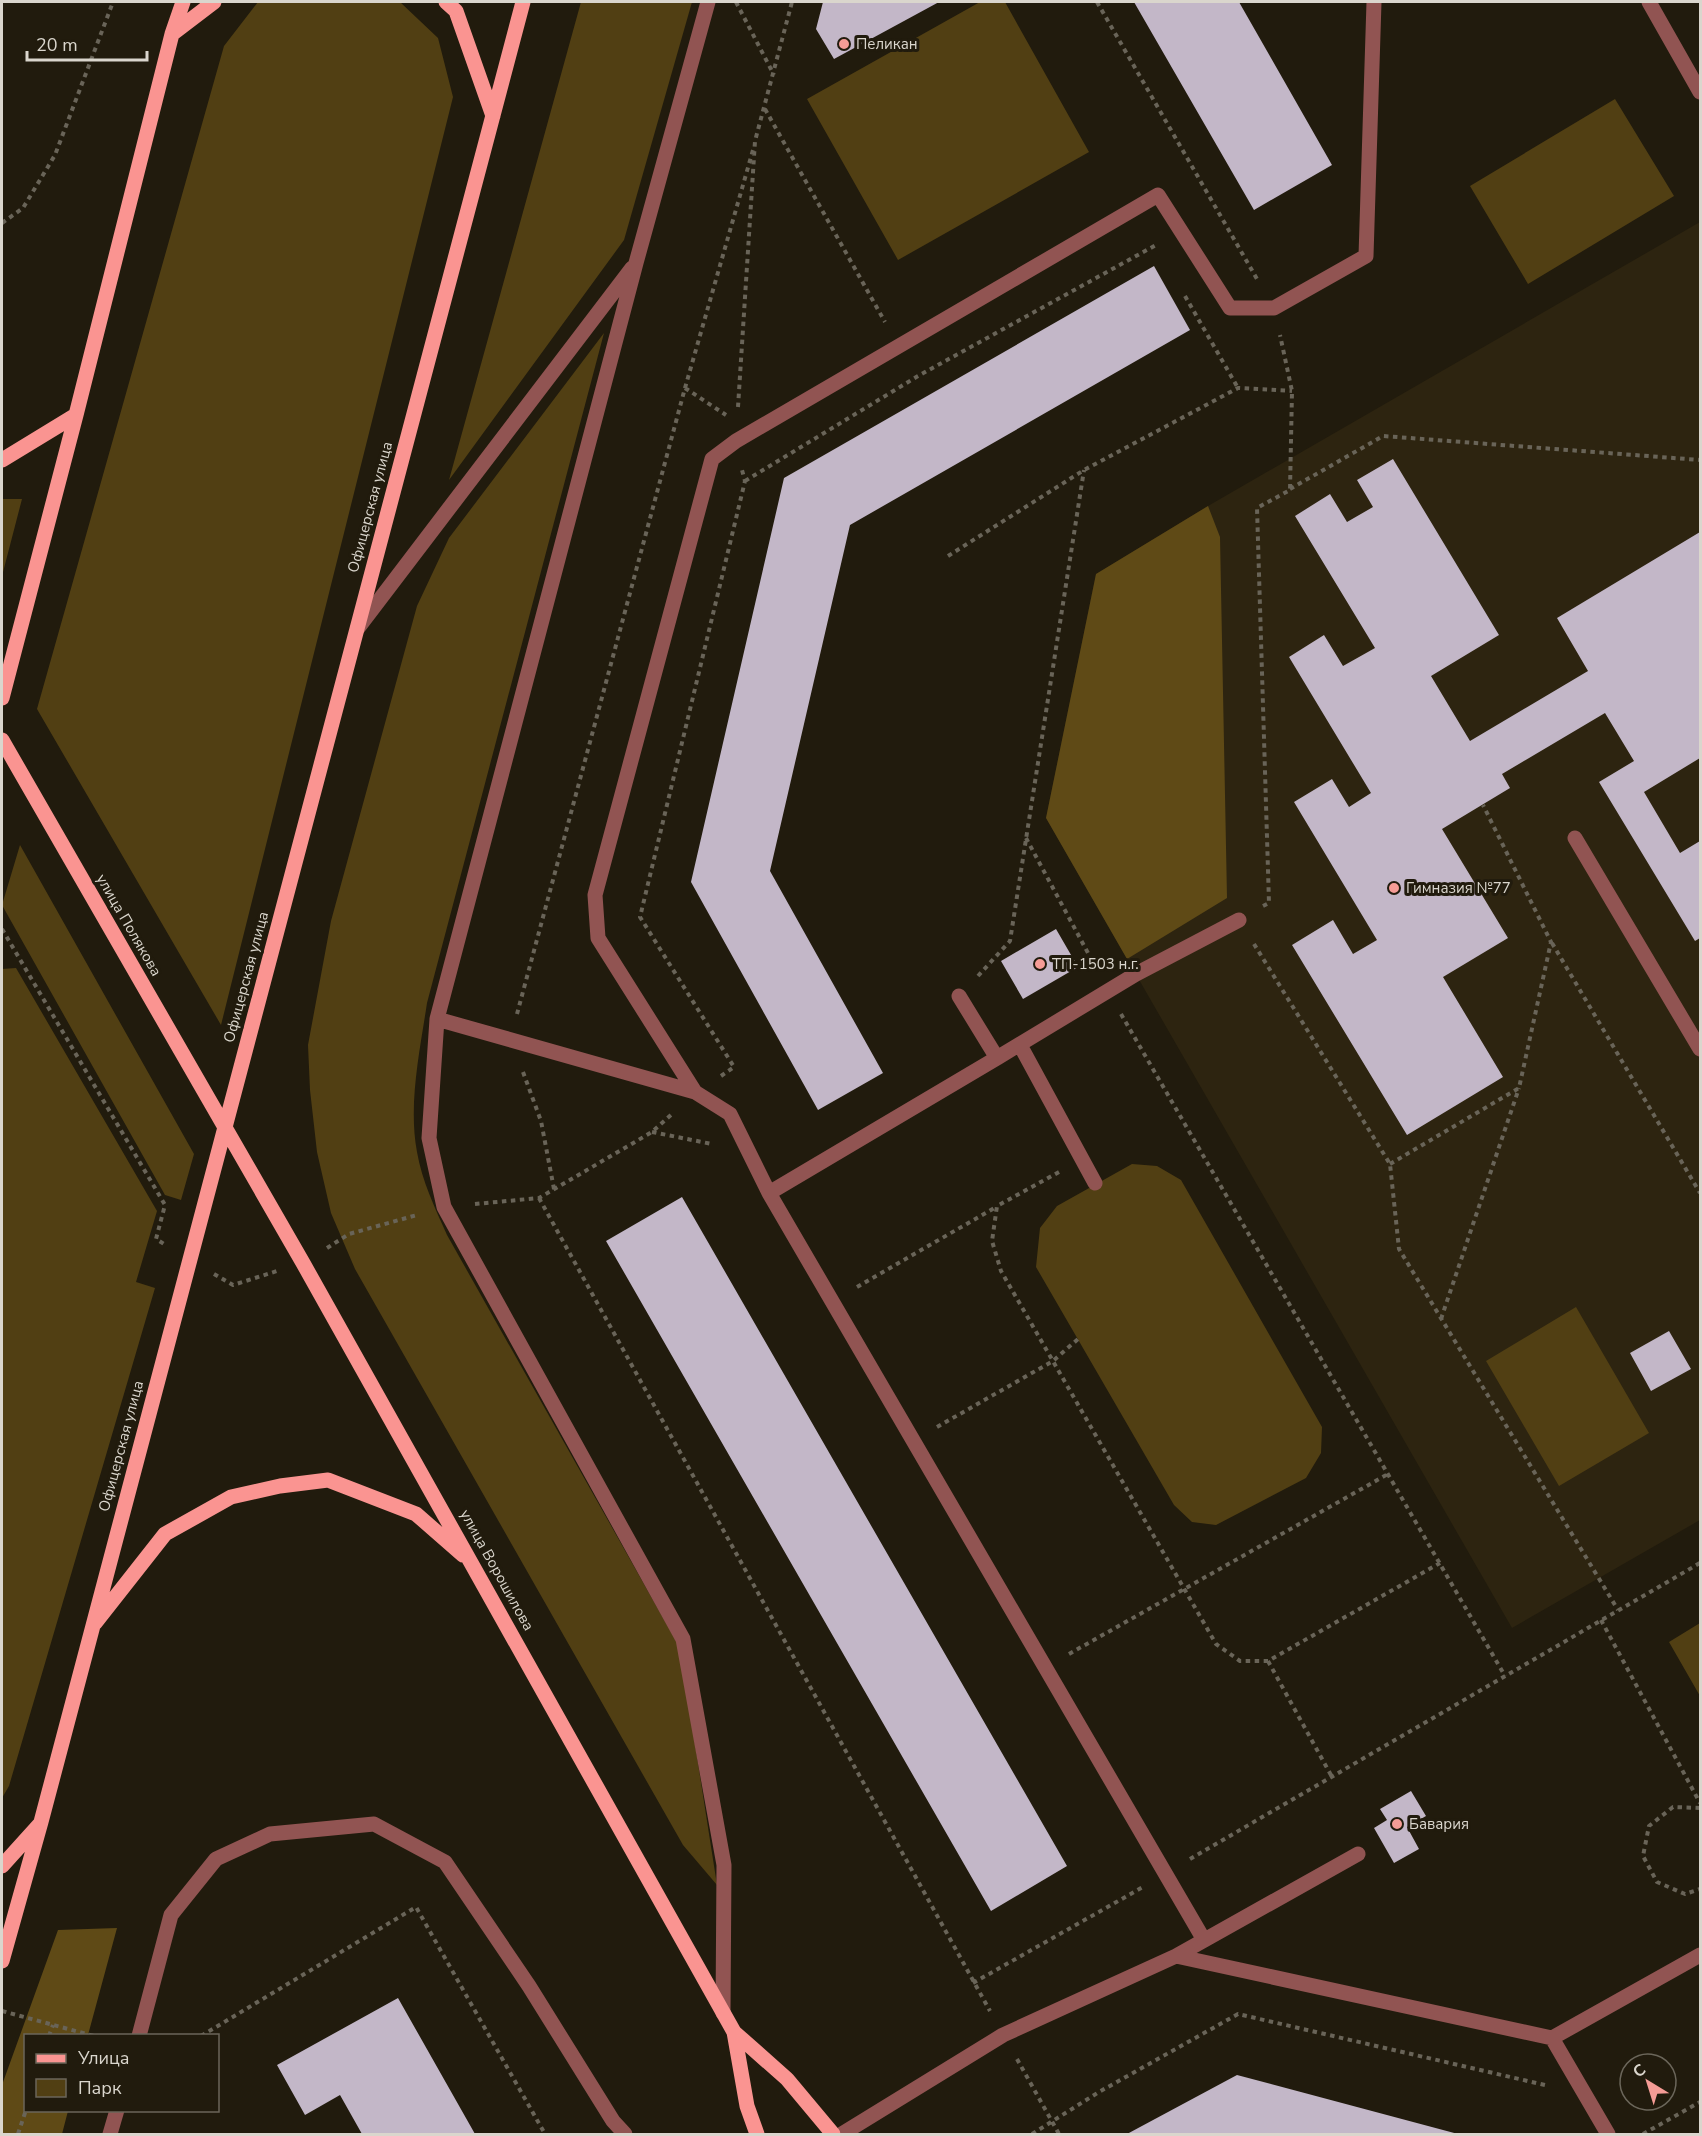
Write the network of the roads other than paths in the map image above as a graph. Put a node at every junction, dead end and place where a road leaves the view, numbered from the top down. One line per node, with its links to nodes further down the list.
1 (183, 2): 8 (main road)
2 (214, 2): 8 (main road)
3 (446, 2): 10 (main road)
4 (523, 2): 10 (main road, Офицерская улица)
5 (708, 2): 11 (street)
6 (1374, 2): 24 (street)
7 (1649, 2): 9 (street)
8 (172, 34): 12 (main road)
9 (1700, 91)
10 (494, 117): 14 (main road, Офицерская улица)
11 (636, 263): 14 (street); 20 (street)
12 (76, 415): 13 (main road); 15 (main road)
13 (2, 460)
14 (356, 631): 25 (main road, Офицерская улица)
15 (2, 698)
16 (2, 740): 25 (main road, улица Полякова)
17 (1575, 838): 22 (street)
18 (1239, 920): 21 (street)
19 (959, 996): 23 (street)
20 (437, 1019): 24 (street); 37 (street)
21 (1020, 1045): 23 (street); 26 (street)
22 (1701, 1049)
23 (997, 1058): 27 (street)
24 (695, 1092): 27 (street)
25 (225, 1128): 28 (main road, улица Ворошилова); 29 (main road, Офицерская улица)
26 (1095, 1183)
27 (769, 1193): 33 (street)
28 (472, 1562): 29 (main road); 37 (main road, улица Ворошилова)
29 (90, 1629): 30 (main road, Офицерская улица)
30 (41, 1822): 32 (main road); 36 (main road, Офицерская улица)
31 (1358, 1854): 33 (street)
32 (2, 1866)
33 (1204, 1940): 35 (street)
34 (1701, 1955): 40 (street)
35 (1176, 1956): 40 (street); 46 (street)
36 (2, 1961)
37 (723, 2013): 38 (main road, улица Ворошилова)
38 (734, 2032): 44 (main road, улица Ворошилова); 45 (main road, улица Ворошилова)
39 (140, 2034): 43 (street)
40 (1552, 2038): 47 (street)
41 (116, 2112): 42 (street)
42 (110, 2134)
43 (625, 2134)
44 (757, 2134)
45 (833, 2134)
46 (842, 2134)
47 (1608, 2134)

